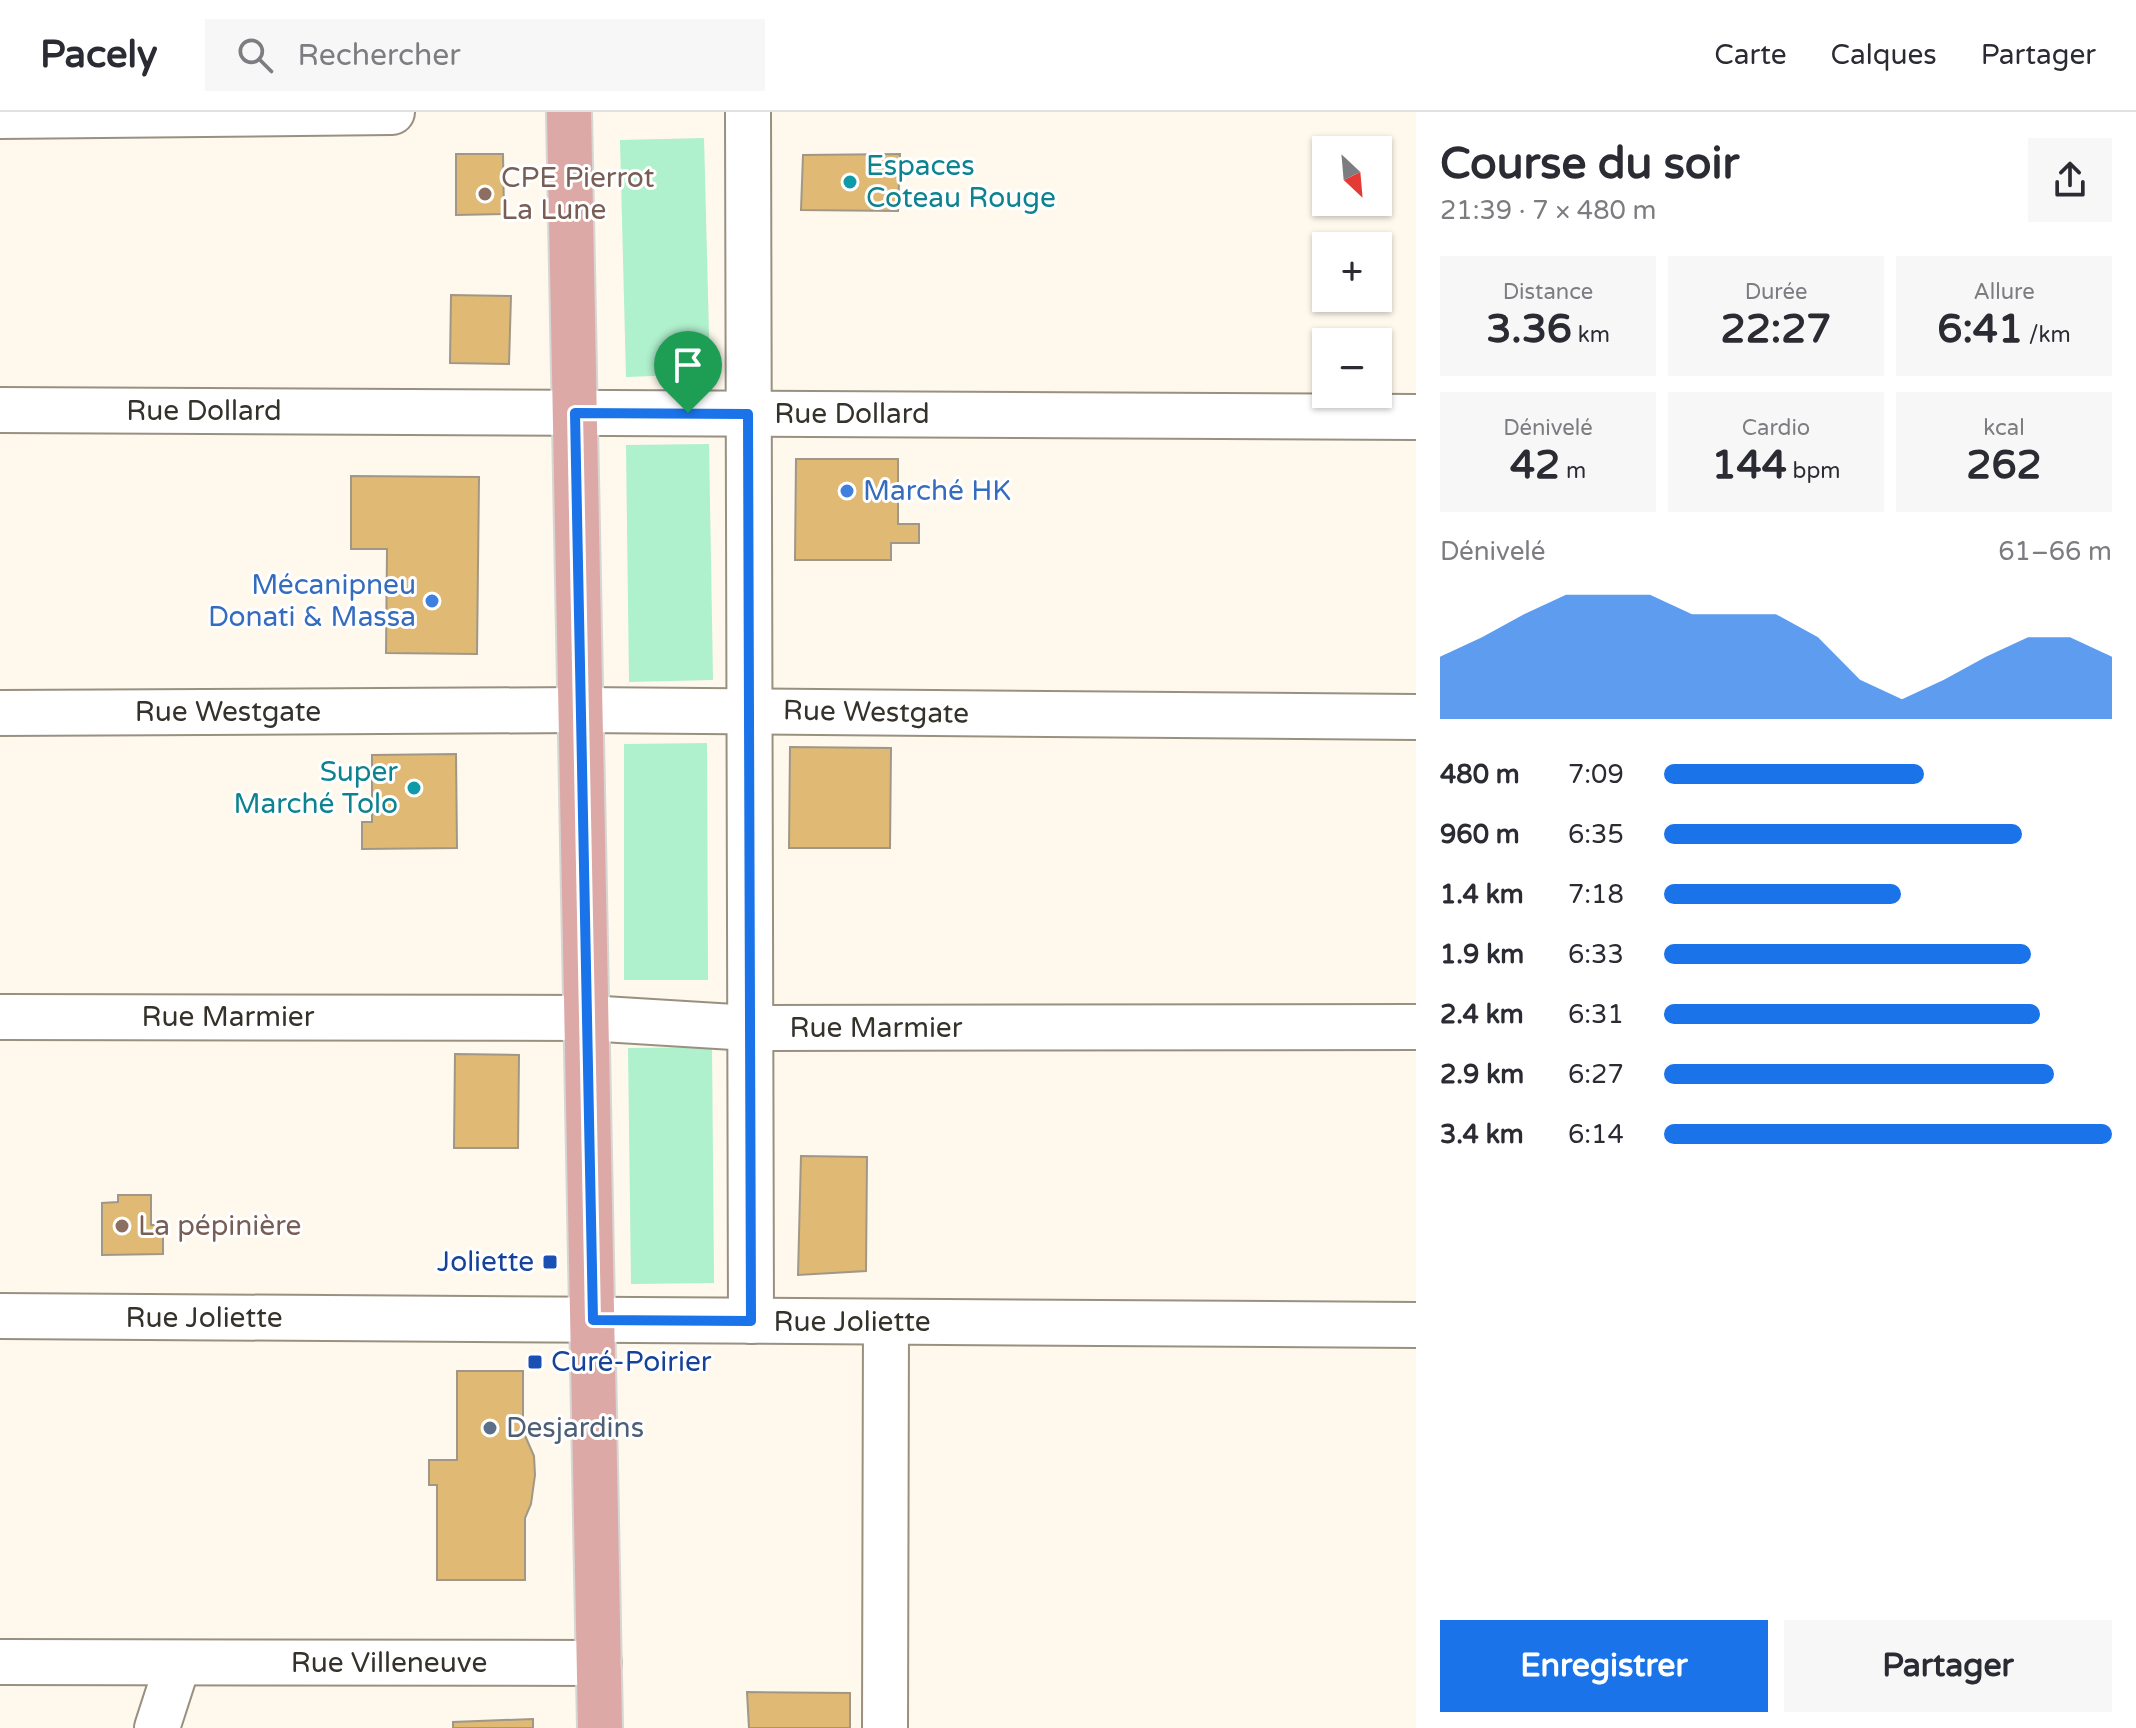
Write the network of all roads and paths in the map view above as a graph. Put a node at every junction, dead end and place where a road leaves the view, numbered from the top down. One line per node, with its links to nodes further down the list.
1 (392, 112): 4 (street)
2 (569, 112): 6 (main road)
3 (748, 112): 7 (street)
4 (0, 116)
5 (0, 410): 6 (street, Rue Dollard)
6 (575, 413): 7 (street, Rue Dollard); 9 (main road)
7 (748, 414): 8 (street, Rue Dollard); 10 (street)
8 (1416, 417)
9 (581, 710): 10 (street, Rue Westgate); 11 (street, Rue Westgate); 14 (main road)
10 (749, 711): 12 (street, Rue Westgate); 16 (street)
11 (0, 713)
12 (1416, 717)
13 (0, 1017): 14 (street, Rue Marmier)
14 (587, 1018): 16 (street, Rue Marmier); 18 (main road)
15 (1416, 1027): 16 (street, Rue Marmier)
16 (750, 1028): 19 (street)
17 (0, 1316): 18 (street, Rue Joliette)
18 (593, 1320): 19 (street, Rue Joliette); 24 (main road)
19 (751, 1321): 20 (street, Rue Joliette)
20 (886, 1322): 21 (street, Rue Joliette); 27 (street)
21 (1416, 1325)
22 (0, 1662): 23 (street, Rue Villeneuve)
23 (178, 1663): 24 (street, Rue Villeneuve); 25 (street)
24 (599, 1663): 26 (main road)
25 (157, 1728)
26 (600, 1728)
27 (885, 1728)

